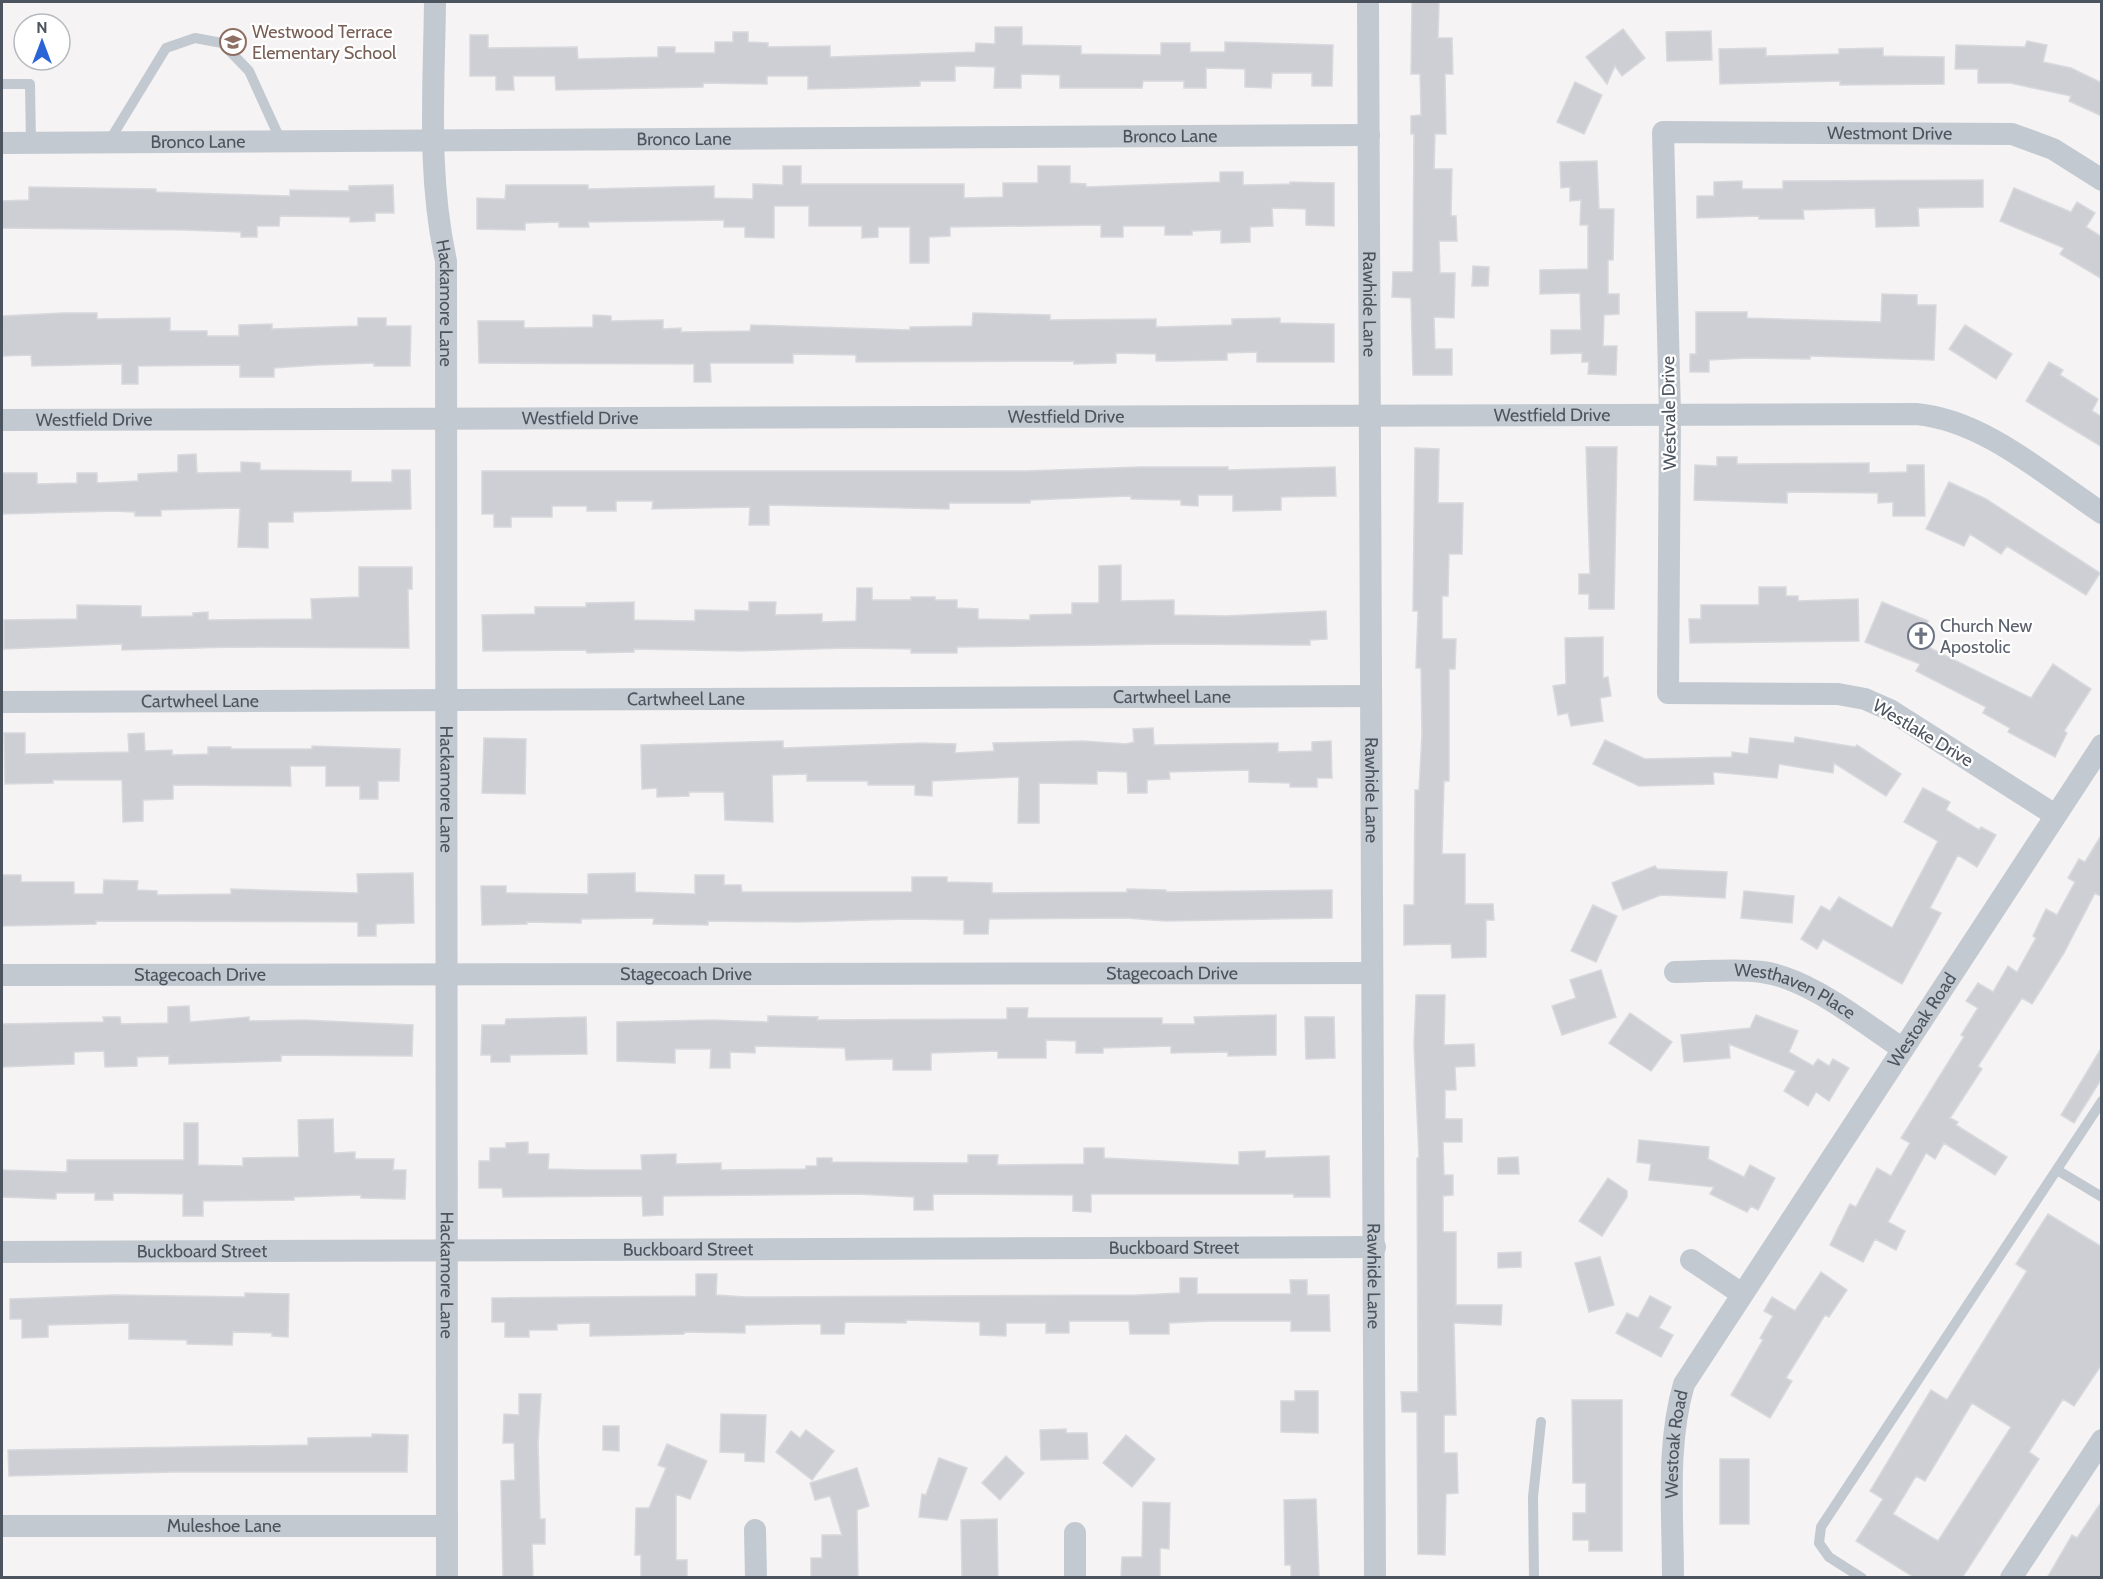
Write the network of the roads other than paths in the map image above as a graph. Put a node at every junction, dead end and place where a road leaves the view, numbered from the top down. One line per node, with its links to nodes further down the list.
1 (435, 2): 6 (street, Hackamore Lane)
2 (1368, 2): 5 (street, Rawhide Lane)
3 (2, 84): 9 (lane)
4 (1663, 132): 11 (street, Westmont Drive); 12 (street, Westvale Drive)
5 (1369, 135): 6 (street, Bronco Lane); 13 (street, Rawhide Lane)
6 (431, 141): 7 (street, Bronco Lane); 14 (street, Hackamore Lane)
7 (281, 142): 10 (street, Bronco Lane); 10 (lane)
8 (2, 143): 9 (street, Bronco Lane)
9 (31, 143): 10 (street, Bronco Lane)
10 (108, 143)
11 (2102, 180)
12 (1670, 415): 13 (street, Westfield Drive); 16 (street, Westfield Drive); 17 (street, Westvale Drive)
13 (1368, 417): 14 (street, Westfield Drive); 18 (street, Rawhide Lane)
14 (445, 418): 15 (street, Westfield Drive); 19 (street, Hackamore Lane)
15 (2, 420)
16 (2102, 513)
17 (1668, 693): 22 (street, Westlake Drive)
18 (1371, 696): 19 (street, Cartwheel Lane); 24 (street, Rawhide Lane)
19 (445, 700): 20 (street, Cartwheel Lane); 25 (street, Hackamore Lane)
20 (2, 702)
21 (2102, 745): 22 (street, Westoak Road)
22 (2055, 815): 27 (street, Westoak Road)
23 (1675, 972): 27 (street, Westhaven Place)
24 (1371, 973): 25 (street, Stagecoach Drive); 31 (street, Rawhide Lane)
25 (446, 974): 26 (street, Stagecoach Drive); 32 (street, Hackamore Lane)
26 (2, 975)
27 (1903, 1049): 35 (street, Westoak Road)
28 (2102, 1101): 29 (lane)
29 (2057, 1170): 30 (lane); 48 (lane)
30 (2102, 1197)
31 (1375, 1247): 32 (street, Buckboard Street); 45 (street, Rawhide Lane)
32 (448, 1250): 33 (street, Buckboard Street); 39 (street, Hackamore Lane)
33 (2, 1252)
34 (1690, 1260): 35 (street)
35 (1742, 1294): 47 (street, Westoak Road)
36 (1540, 1422): 46 (lane)
37 (2102, 1440): 49 (street)
38 (2, 1526): 39 (street, Muleshoe Lane)
39 (447, 1526): 42 (street, Hackamore Lane)
40 (755, 1530): 43 (street)
41 (1076, 1533): 44 (street)
42 (447, 1578)
43 (756, 1578)
44 (1075, 1578)
45 (1375, 1578)
46 (1534, 1578)
47 (1673, 1578)
48 (1862, 1578)
49 (2011, 1578)

